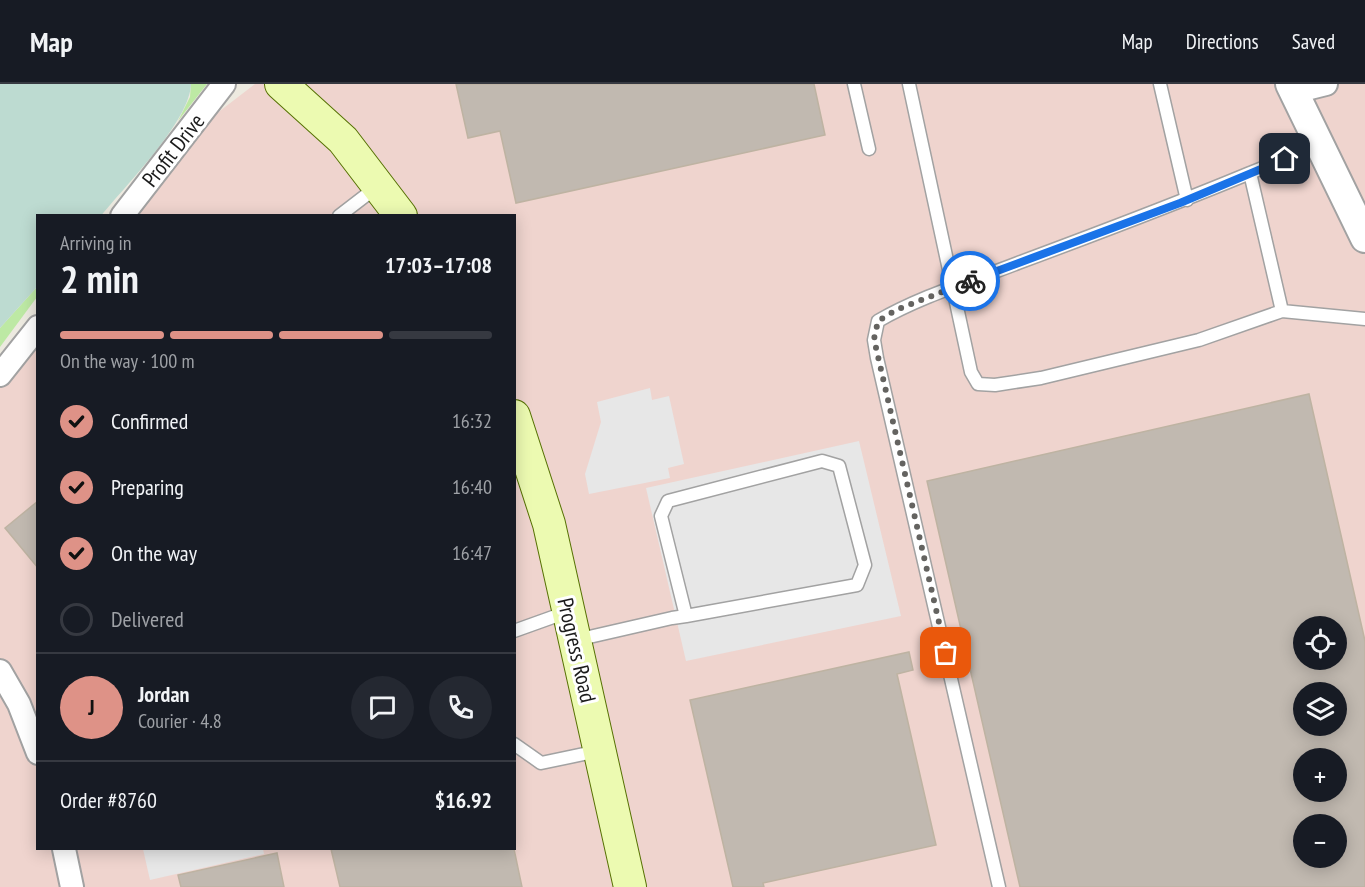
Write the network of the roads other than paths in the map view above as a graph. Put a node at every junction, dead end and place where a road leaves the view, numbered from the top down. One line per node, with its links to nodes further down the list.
1 (224, 84): 13 (street, Profit Drive)
2 (281, 84): 11 (main road)
3 (854, 84): 9 (lane)
4 (909, 84): 17 (lane)
5 (1160, 84): 12 (lane)
6 (1326, 84): 7 (street)
7 (1292, 88): 8 (street)
8 (1320, 145): 10 (lane); 16 (street)
9 (869, 149)
10 (1250, 173): 12 (lane); 18 (lane)
11 (378, 186): 14 (lane); 15 (main road)
12 (1187, 200): 17 (lane)
13 (125, 214)
14 (342, 214)
15 (399, 214)
16 (1365, 238)
17 (952, 288): 18 (lane); 33 (lane)
18 (1282, 311): 19 (lane)
19 (1365, 319)
20 (36, 330): 21 (street)
21 (0, 375)
22 (516, 422): 24 (main road, Progress Road)
23 (686, 616): 23 (lane); 24 (lane)
24 (571, 626): 25 (lane); 29 (main road, Progress Road)
25 (516, 631)
26 (0, 670): 28 (street)
27 (516, 745): 29 (lane)
28 (36, 748)
29 (599, 750): 32 (main road, Progress Road)
30 (64, 850): 31 (street)
31 (72, 887)
32 (630, 887)
33 (999, 887)

